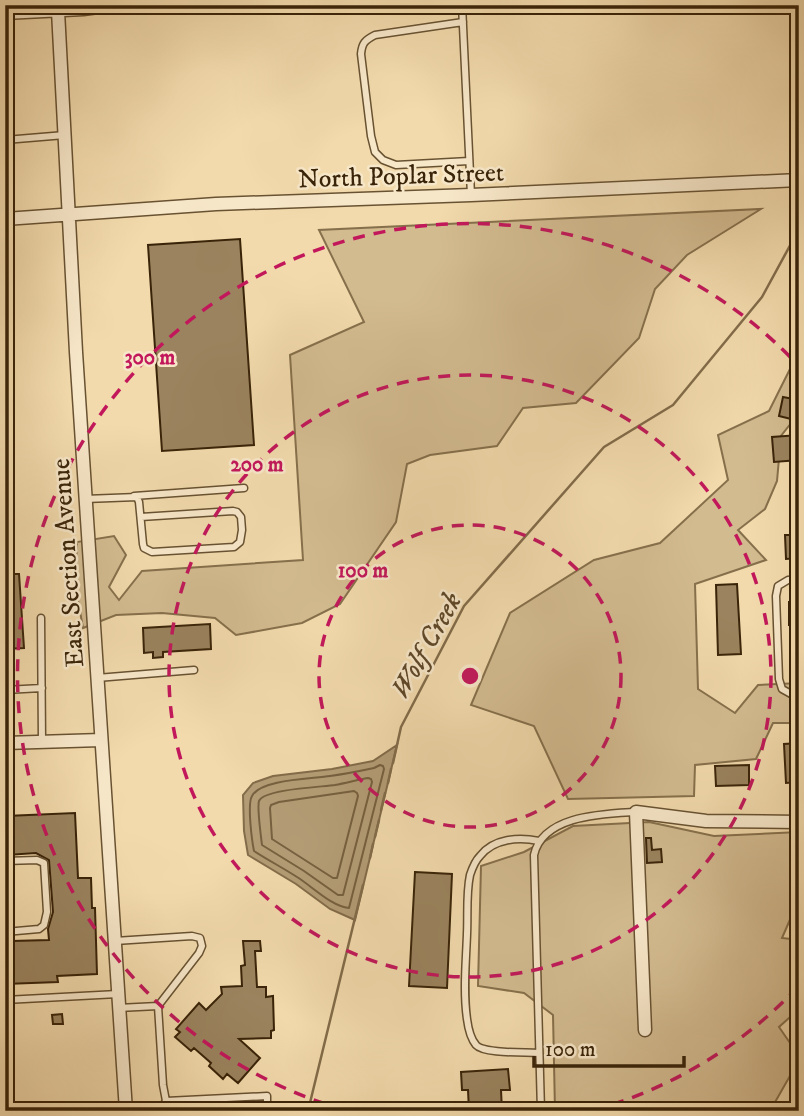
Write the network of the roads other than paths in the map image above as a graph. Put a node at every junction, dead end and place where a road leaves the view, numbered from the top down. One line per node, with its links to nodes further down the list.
1 (113, 5): 3 (street)
2 (462, 5): 5 (lane)
3 (58, 11): 4 (street); 6 (street, East Section Avenue)
4 (5, 13)
5 (463, 22): 8 (lane); 8 (lane)
6 (65, 135): 7 (lane); 11 (street, East Section Avenue)
7 (5, 140)
8 (469, 162): 10 (lane)
9 (799, 180): 10 (street, North Poplar Street)
10 (471, 195): 11 (street, North Poplar Street)
11 (69, 214): 12 (street, North Poplar Street); 15 (street, East Section Avenue)
12 (5, 219)
13 (244, 488): 14 (lane)
14 (134, 496): 15 (lane); 16 (lane)
15 (85, 499): 20 (street, East Section Avenue)
16 (141, 517): 16 (lane)
17 (799, 579): 23 (lane)
18 (41, 618): 21 (lane)
19 (194, 670): 20 (lane)
20 (97, 678): 24 (street, East Section Avenue)
21 (42, 688): 22 (lane); 25 (lane)
22 (5, 690)
23 (799, 695)
24 (102, 740): 25 (street); 32 (street, East Section Avenue)
25 (42, 742): 26 (street)
26 (5, 743)
27 (636, 812): 28 (street); 29 (lane); 37 (street)
28 (799, 822)
29 (539, 841): 38 (lane); 38 (lane)
30 (5, 861): 31 (lane)
31 (5, 932)
32 (114, 941): 33 (street, East Section Avenue); 35 (lane)
33 (118, 994): 34 (lane); 36 (street, East Section Avenue)
34 (5, 1000)
35 (158, 1006): 36 (lane); 39 (lane)
36 (118, 1008): 40 (street, East Section Avenue)
37 (645, 1030)
38 (538, 1052): 43 (lane)
39 (166, 1101): 41 (lane); 42 (lane)
40 (126, 1111)
41 (159, 1111)
42 (267, 1111)
43 (541, 1111)

